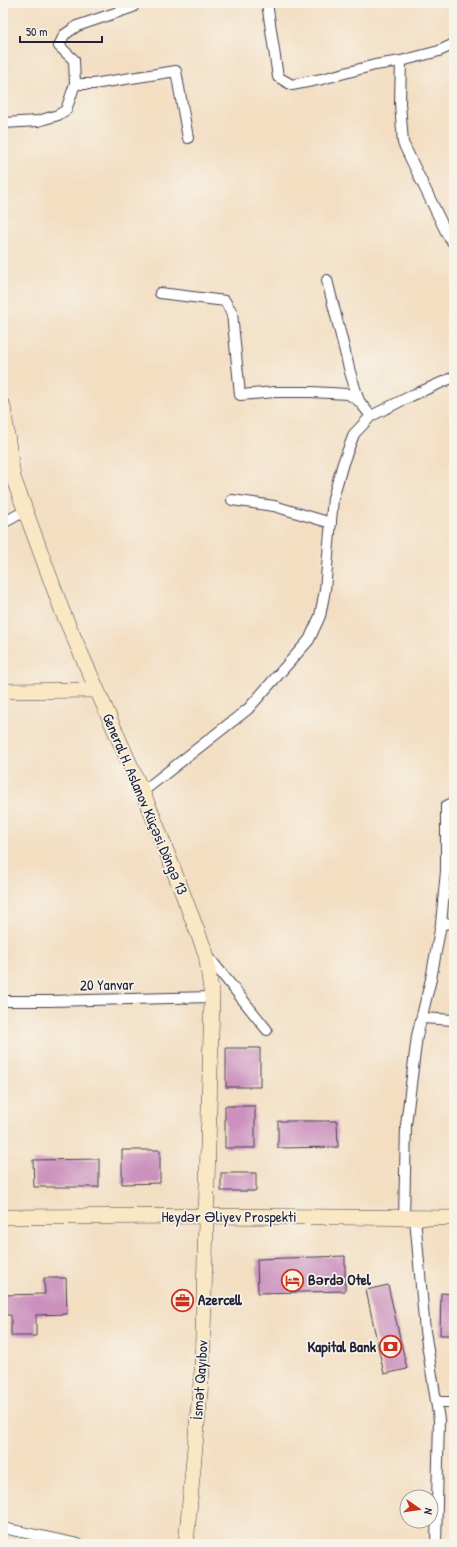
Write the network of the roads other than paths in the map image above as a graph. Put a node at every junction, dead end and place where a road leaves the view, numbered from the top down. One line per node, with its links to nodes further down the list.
1 (267, 3): 4 (street)
2 (133, 7): 5 (street)
3 (454, 44): 4 (street)
4 (401, 61): 8 (street)
5 (74, 84): 6 (street); 7 (street)
6 (3, 123)
7 (188, 138)
8 (454, 244)
9 (327, 280): 12 (street)
10 (160, 293): 12 (street)
11 (454, 376): 14 (street)
12 (358, 401): 14 (street)
13 (3, 406): 16 (main road, General H. Aslanov Küçəsi Döngə 13)
14 (371, 416): 18 (street)
15 (232, 500): 18 (street)
16 (25, 511): 17 (street); 20 (main road, General H. Aslanov Küçəsi Döngə 13)
17 (3, 523)
18 (331, 523): 21 (street)
19 (3, 690): 20 (main road)
20 (97, 690): 21 (main road, General H. Aslanov Küçəsi Döngə 13)
21 (142, 792): 25 (main road, General H. Aslanov Küçəsi Döngə 13)
22 (454, 802): 24 (street)
23 (454, 923): 24 (street)
24 (442, 924): 28 (street)
25 (206, 954): 26 (main road, General H. Aslanov Küçəsi Döngə 13); 30 (street)
26 (212, 997): 27 (street, 20 Yanvar); 31 (main road, General H. Aslanov Küçəsi Döngə 13)
27 (3, 1001)
28 (422, 1018): 29 (street); 33 (street)
29 (454, 1020)
30 (267, 1030)
31 (207, 1216): 32 (main road, Heydər Əliyev Prospekti); 33 (main road, Heydər Əliyev Prospekti); 40 (main road, İsmət Qayıbov)
32 (3, 1217)
33 (409, 1218): 34 (main road, Heydər Əliyev Prospekti); 35 (street)
34 (454, 1218)
35 (436, 1402): 36 (street); 41 (street)
36 (454, 1402)
37 (3, 1528): 38 (street)
38 (34, 1539): 39 (street)
39 (78, 1544)
40 (186, 1544)
41 (436, 1544)

